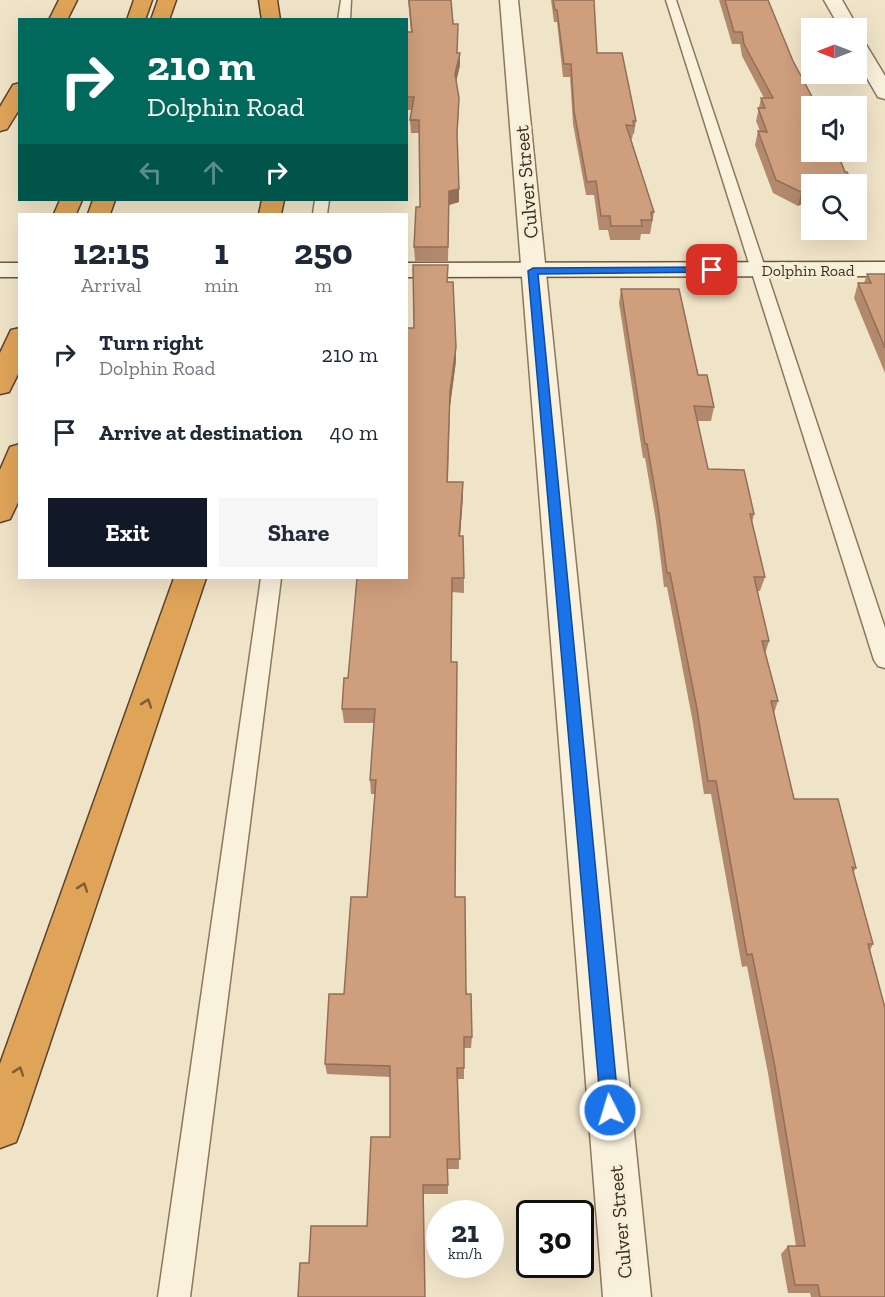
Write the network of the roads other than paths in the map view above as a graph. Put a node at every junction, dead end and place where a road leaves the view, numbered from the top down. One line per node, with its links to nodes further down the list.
1 (68, 0): 9 (highway)
2 (143, 0): 10 (highway)
3 (166, 0): 11 (highway)
4 (268, 0): 12 (highway)
5 (346, 0): 13 (lane)
6 (509, 0): 24 (street, Culver Street)
7 (671, 0): 23 (lane)
8 (833, 0): 14 (street)
9 (59, 18)
10 (137, 18)
11 (161, 18)
12 (271, 18)
13 (344, 18)
14 (843, 18)
15 (867, 61): 17 (street)
16 (18, 93): 18 (highway)
17 (885, 93)
18 (0, 125)
19 (885, 269): 23 (street, Dolphin Road)
20 (0, 270): 21 (street)
21 (18, 270)
22 (408, 270): 24 (street, Dolphin Road)
23 (757, 270): 24 (street, Dolphin Road); 31 (lane)
24 (533, 271): 34 (street, Culver Street)
25 (18, 340): 26 (highway)
26 (0, 386)
27 (18, 459): 28 (highway)
28 (0, 512)
29 (190, 579): 32 (highway, one-way to 29)
30 (271, 579): 33 (lane)
31 (885, 660)
32 (0, 1126)
33 (174, 1297)
34 (627, 1297)

